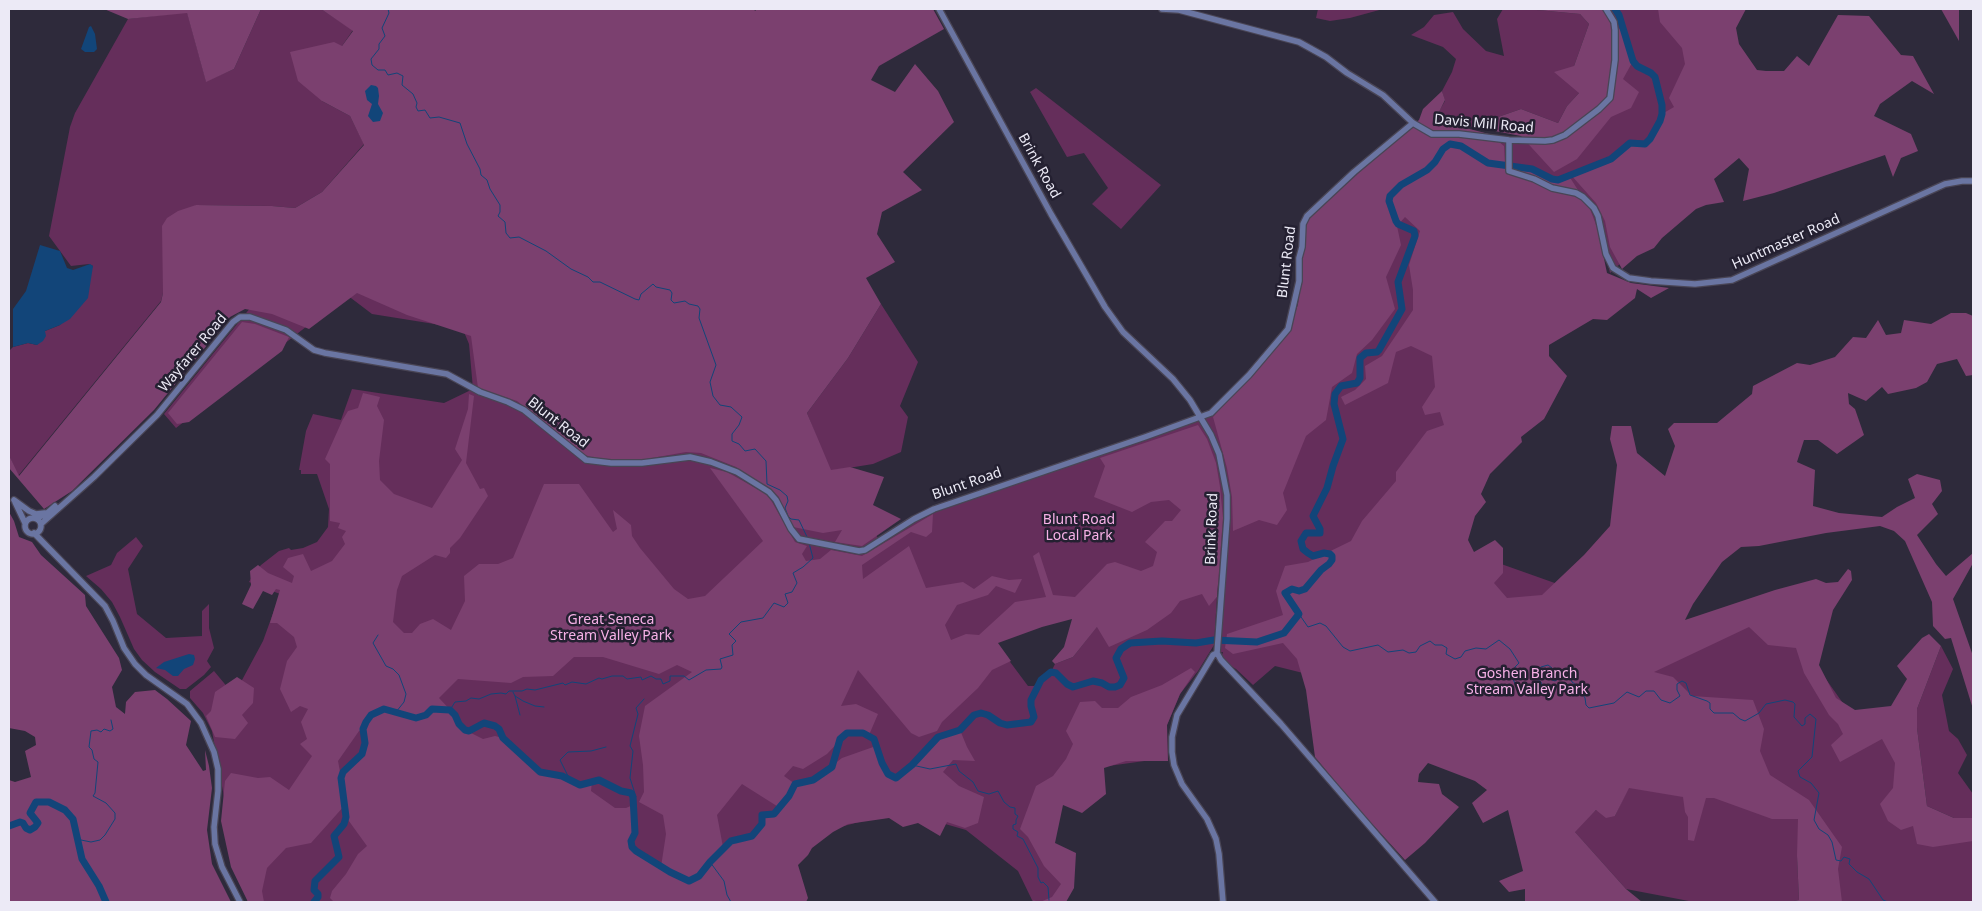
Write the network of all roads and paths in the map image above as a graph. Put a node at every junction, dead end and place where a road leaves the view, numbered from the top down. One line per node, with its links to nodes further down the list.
1 (939, 9): 8 (street, Brink Road)
2 (1162, 9): 4 (street, Davis Mill Road)
3 (1606, 9): 5 (street, Davis Mill Road)
4 (1413, 123): 5 (street, Davis Mill Road); 8 (street, Blunt Road)
5 (1509, 140): 6 (street, Huntmaster Road)
6 (1973, 181)
7 (423, 369): 8 (street, Blunt Road); 10 (street, Wayfarer Road)
8 (1202, 418): 18 (street, Brink Road)
9 (9, 493): 11 (street)
10 (70, 497): 12 (street, Wayfarer Road); 15 (street, Wayfarer Road)
11 (14, 500): 12 (street); 13 (street); 14 (street)
12 (48, 512): 13 (street, Wayfarer Road)
13 (34, 518): 14 (street); 15 (street)
14 (26, 523): 16 (street)
15 (41, 526): 16 (street); 17 (street)
16 (34, 533): 17 (street)
17 (54, 554): 19 (street)
18 (1217, 653): 20 (street); 21 (street)
19 (240, 902)
20 (1223, 902)
21 (1435, 902)

